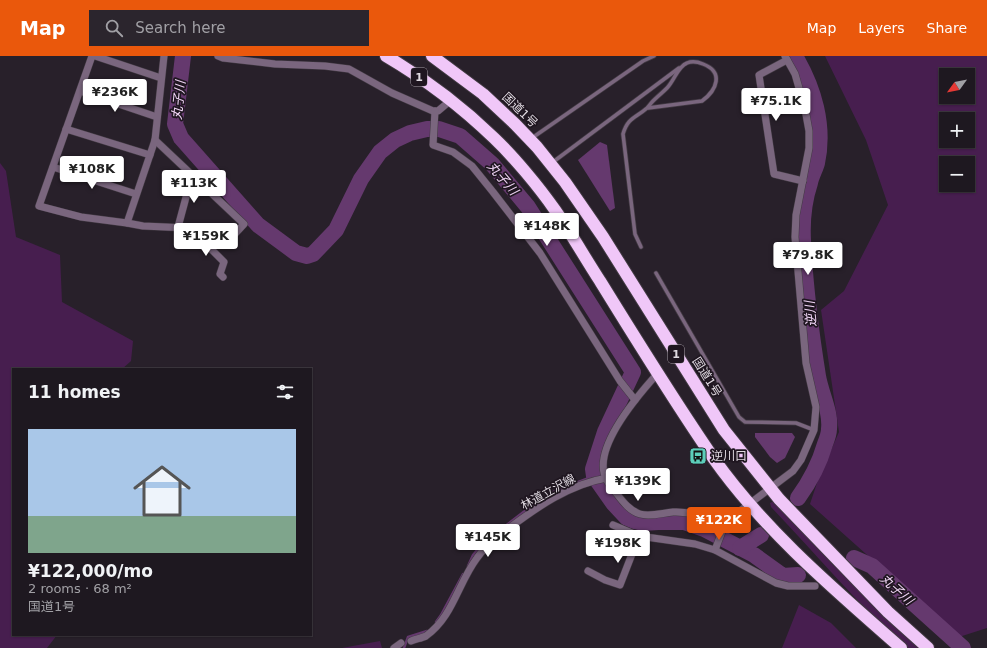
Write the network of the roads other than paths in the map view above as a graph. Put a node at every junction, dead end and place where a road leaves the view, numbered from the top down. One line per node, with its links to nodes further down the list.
1 (92, 56): 11 (street)
2 (96, 56): 10 (street)
3 (164, 56): 10 (street)
4 (218, 56): 14 (street)
5 (386, 56): 12 (highway, 1)
6 (432, 56): 18 (highway, 国道1号 / 1)
7 (654, 56): 18 (lane)
8 (786, 58): 23 (street); 23 (street)
9 (680, 67): 13 (lane); 13 (lane); 20 (lane)
10 (161, 78): 15 (street)
11 (80, 91): 15 (street); 16 (street)
12 (451, 100): 14 (street); 31 (highway, 1)
13 (648, 108): 28 (lane)
14 (435, 111): 32 (street)
15 (157, 117): 17 (street)
16 (66, 129): 19 (street); 21 (street)
17 (155, 140): 19 (street); 22 (street)
18 (530, 140): 20 (highway, 国道1号 / 1)
19 (150, 155): 24 (street)
20 (550, 164): 35 (highway, 国道1号 / 1)
21 (53, 167): 24 (street); 25 (street)
22 (192, 175): 26 (street); 27 (street)
23 (803, 181): 33 (street)
24 (136, 194): 25 (street)
25 (127, 223): 26 (street)
26 (178, 227): 27 (street)
27 (211, 229): 30 (street)
28 (641, 246)
29 (656, 273): 33 (lane)
30 (223, 277)
31 (658, 373): 32 (street); 36 (highway, 1)
32 (634, 398): 34 (street)
33 (814, 430): 35 (street)
34 (604, 478): 37 (street); 43 (street, 林道立沢線)
35 (769, 489): 36 (street); 47 (highway, 国道1号 / 1)
36 (749, 503): 37 (street); 46 (highway, 1)
37 (724, 521): 40 (street)
38 (613, 525): 39 (street)
39 (640, 536): 40 (street); 41 (street)
40 (716, 547): 42 (street)
41 (588, 571)
42 (815, 586)
43 (411, 641)
44 (401, 643): 45 (street)
45 (394, 648)
46 (901, 648)
47 (928, 648)

